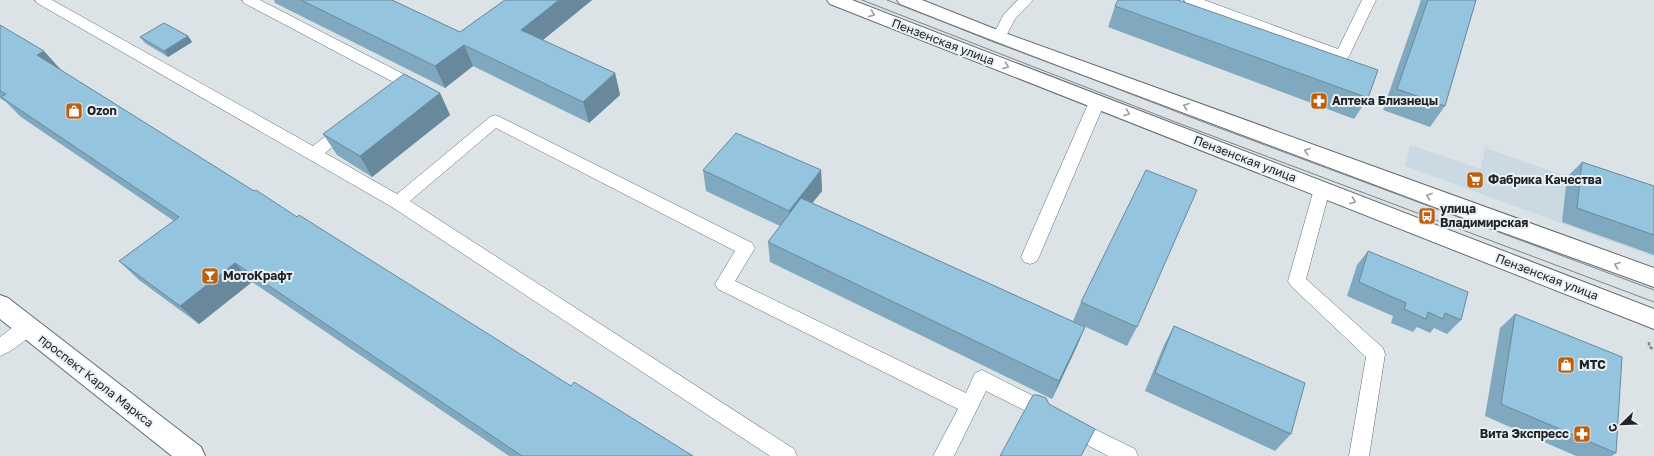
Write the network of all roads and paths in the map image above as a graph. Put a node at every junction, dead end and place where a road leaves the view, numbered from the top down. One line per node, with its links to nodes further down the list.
1 (42, 0): 12 (lane)
2 (249, 0): 9 (lane)
3 (836, 0): 10 (main road, Пензенская улица, one-way to 10)
4 (906, 0): 8 (main road, Пензенская улица)
5 (1026, 0): 8 (lane)
6 (1190, 0): 7 (lane)
7 (1369, 0)
8 (999, 37): 16 (main road, Пензенская улица, one-way to 8)
9 (381, 101)
10 (1097, 102): 13 (main road, Пензенская улица, one-way to 13); 15 (lane)
11 (356, 120): 12 (lane)
12 (314, 154): 14 (lane)
13 (1322, 189): 18 (main road, Пензенская улица, one-way to 18); 28 (lane)
14 (398, 202): 22 (lane); 25 (lane)
15 (1030, 257)
16 (1654, 278)
17 (0, 305): 19 (main road, проспект Карла Маркса)
18 (1654, 319)
19 (28, 327): 20 (lane); 24 (main road, проспект Карла Маркса)
20 (0, 348)
21 (1028, 403): 22 (lane)
22 (970, 405): 26 (lane)
23 (1055, 418): 27 (lane)
24 (192, 456)
25 (787, 456)
26 (943, 456)
27 (1128, 456)
28 (1360, 456)

